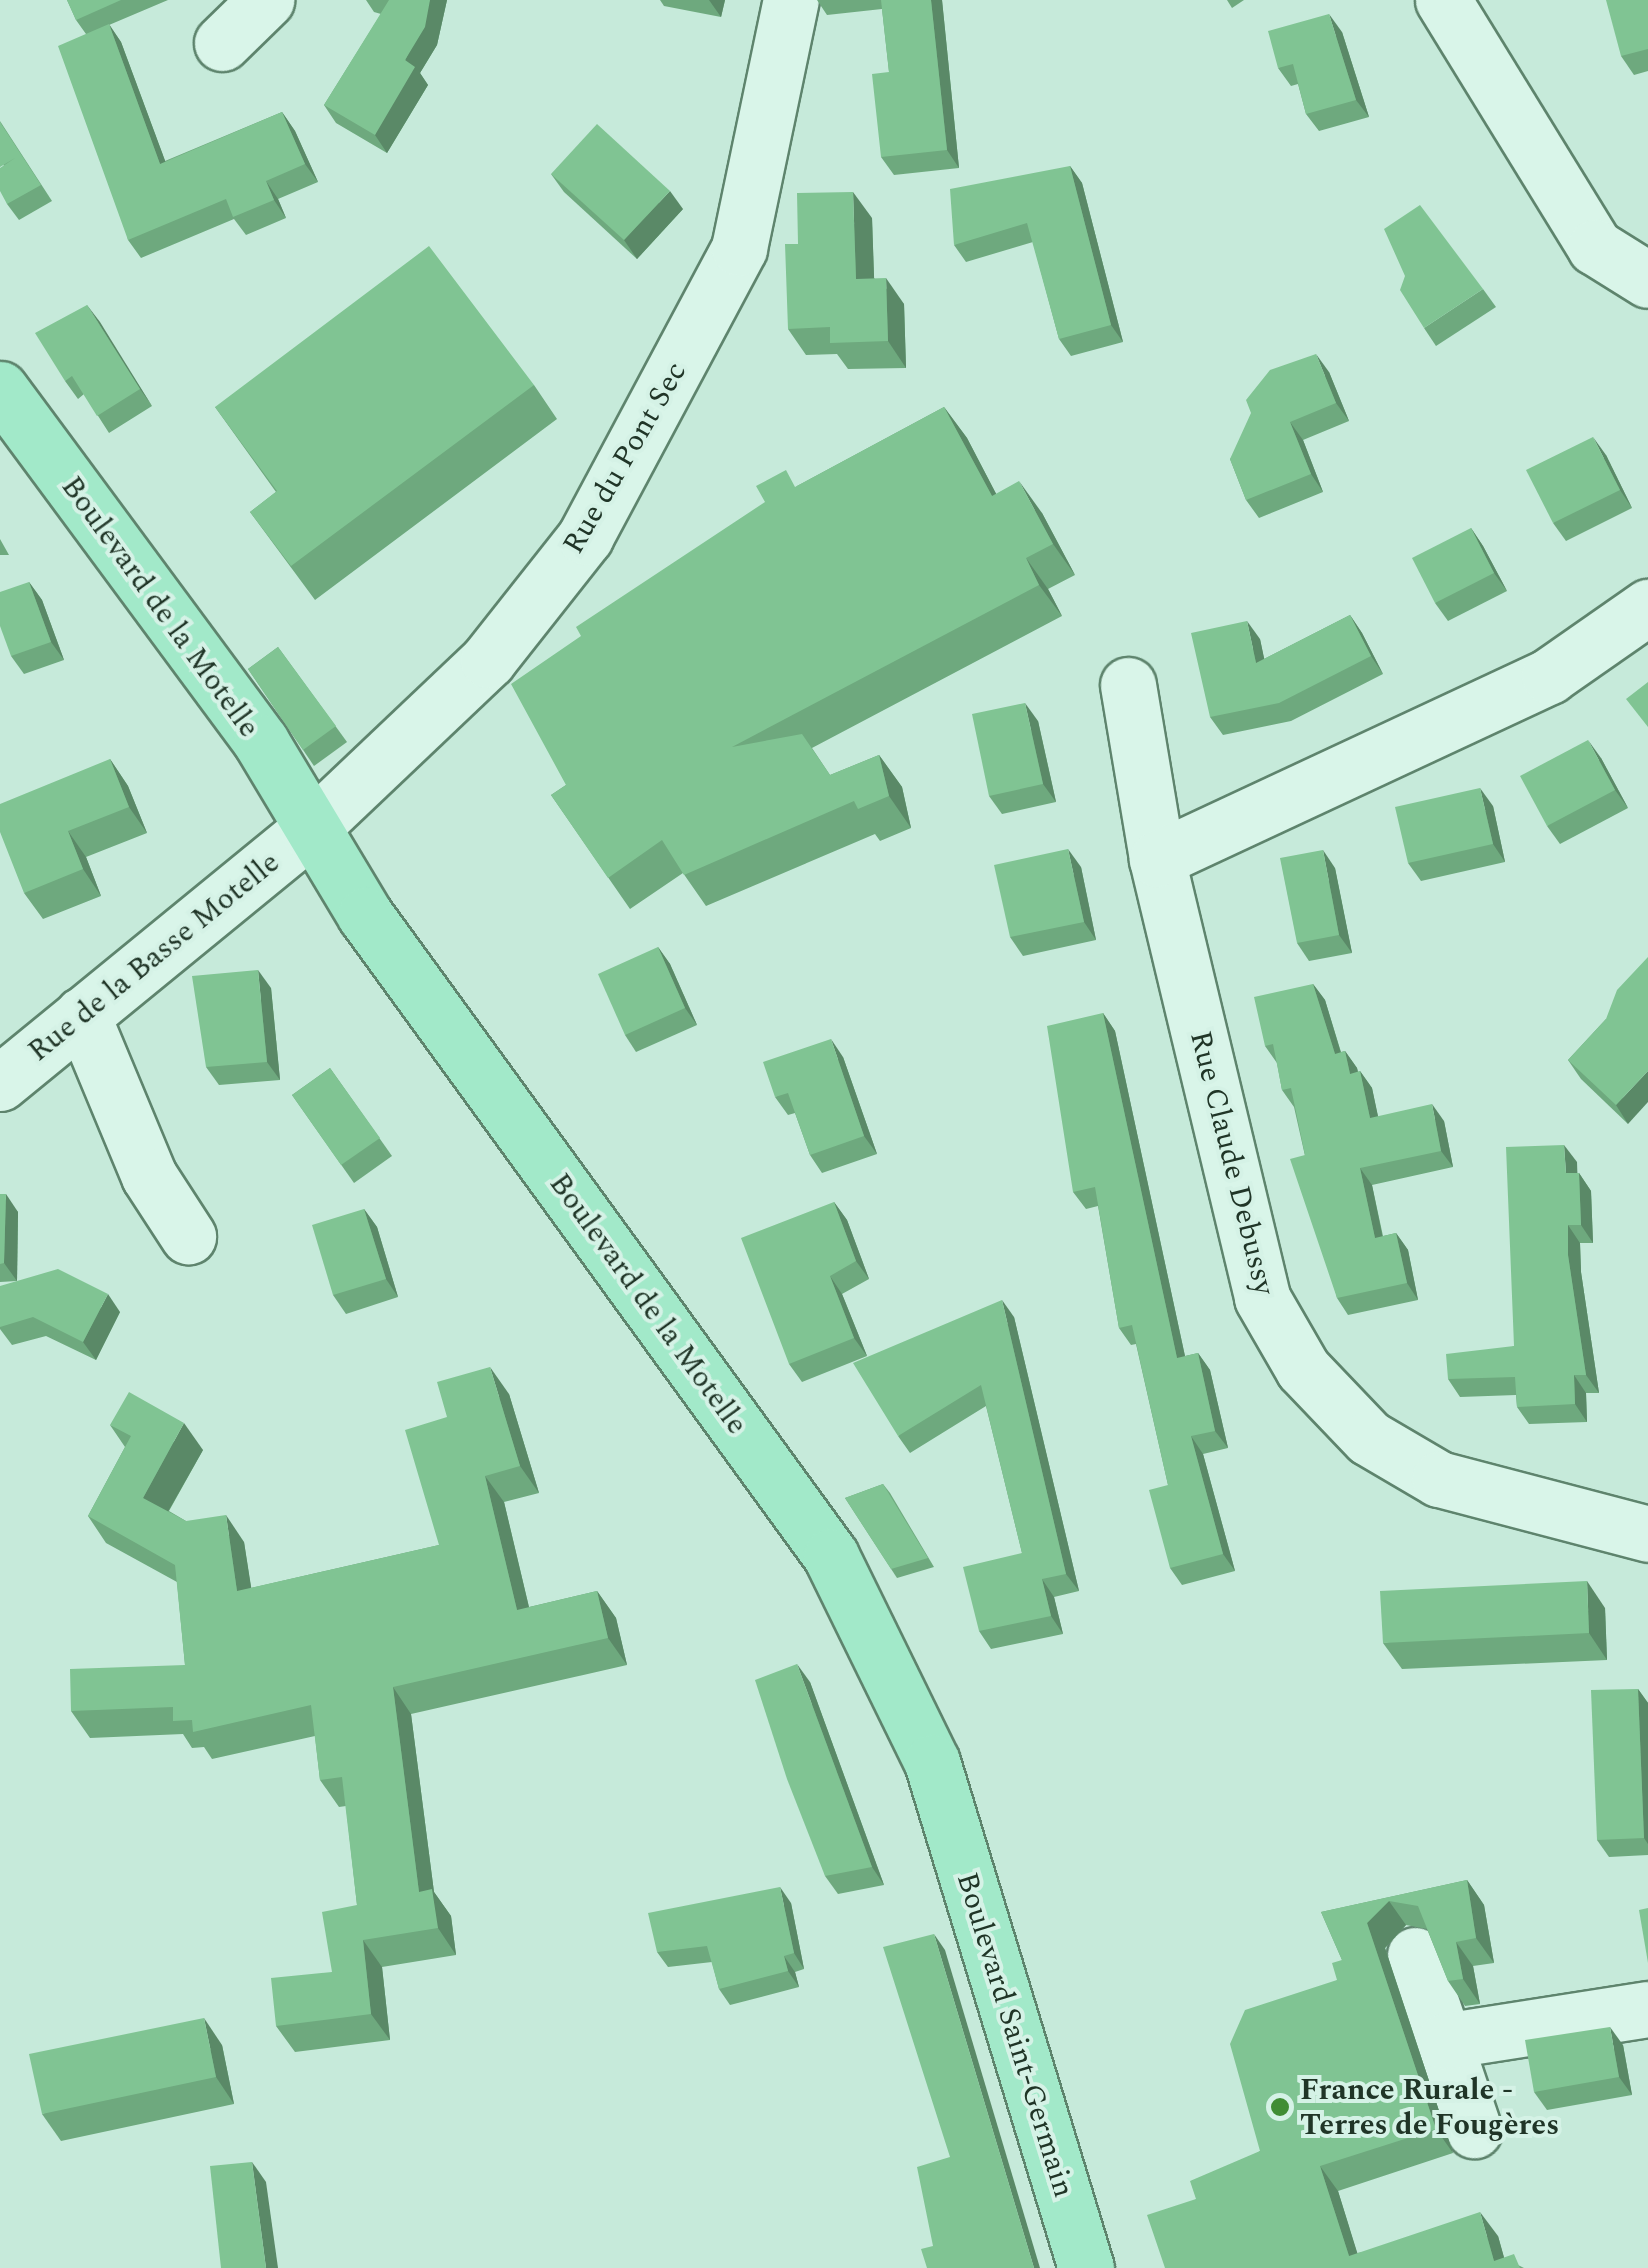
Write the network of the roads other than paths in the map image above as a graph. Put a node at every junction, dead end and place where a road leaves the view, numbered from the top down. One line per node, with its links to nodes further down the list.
1 (266, 0): 4 (street)
2 (791, 0): 10 (street, Rue du Pont Sec)
3 (1443, 0): 5 (street)
4 (222, 43)
5 (1648, 280)
6 (0, 389): 10 (main road, Boulevard de la Motelle)
7 (0, 434): 10 (main road, Boulevard de la Motelle)
8 (1648, 607): 11 (street)
9 (1128, 685): 11 (street, Rue Claude Debussy)
10 (308, 832): 12 (street, Rue de la Basse Motelle); 16 (main road, Boulevard de la Motelle)
11 (1158, 859): 15 (street, Rue Claude Debussy)
12 (82, 1016): 13 (street, Rue de la Basse Motelle); 14 (street)
13 (0, 1083)
14 (188, 1236)
15 (1648, 1534)
16 (944, 1801): 21 (main road, Boulevard Saint-Germain)
17 (1415, 1956): 19 (street)
18 (1648, 2009): 19 (street)
19 (1444, 2042): 20 (street)
20 (1474, 2130)
21 (1086, 2268)

